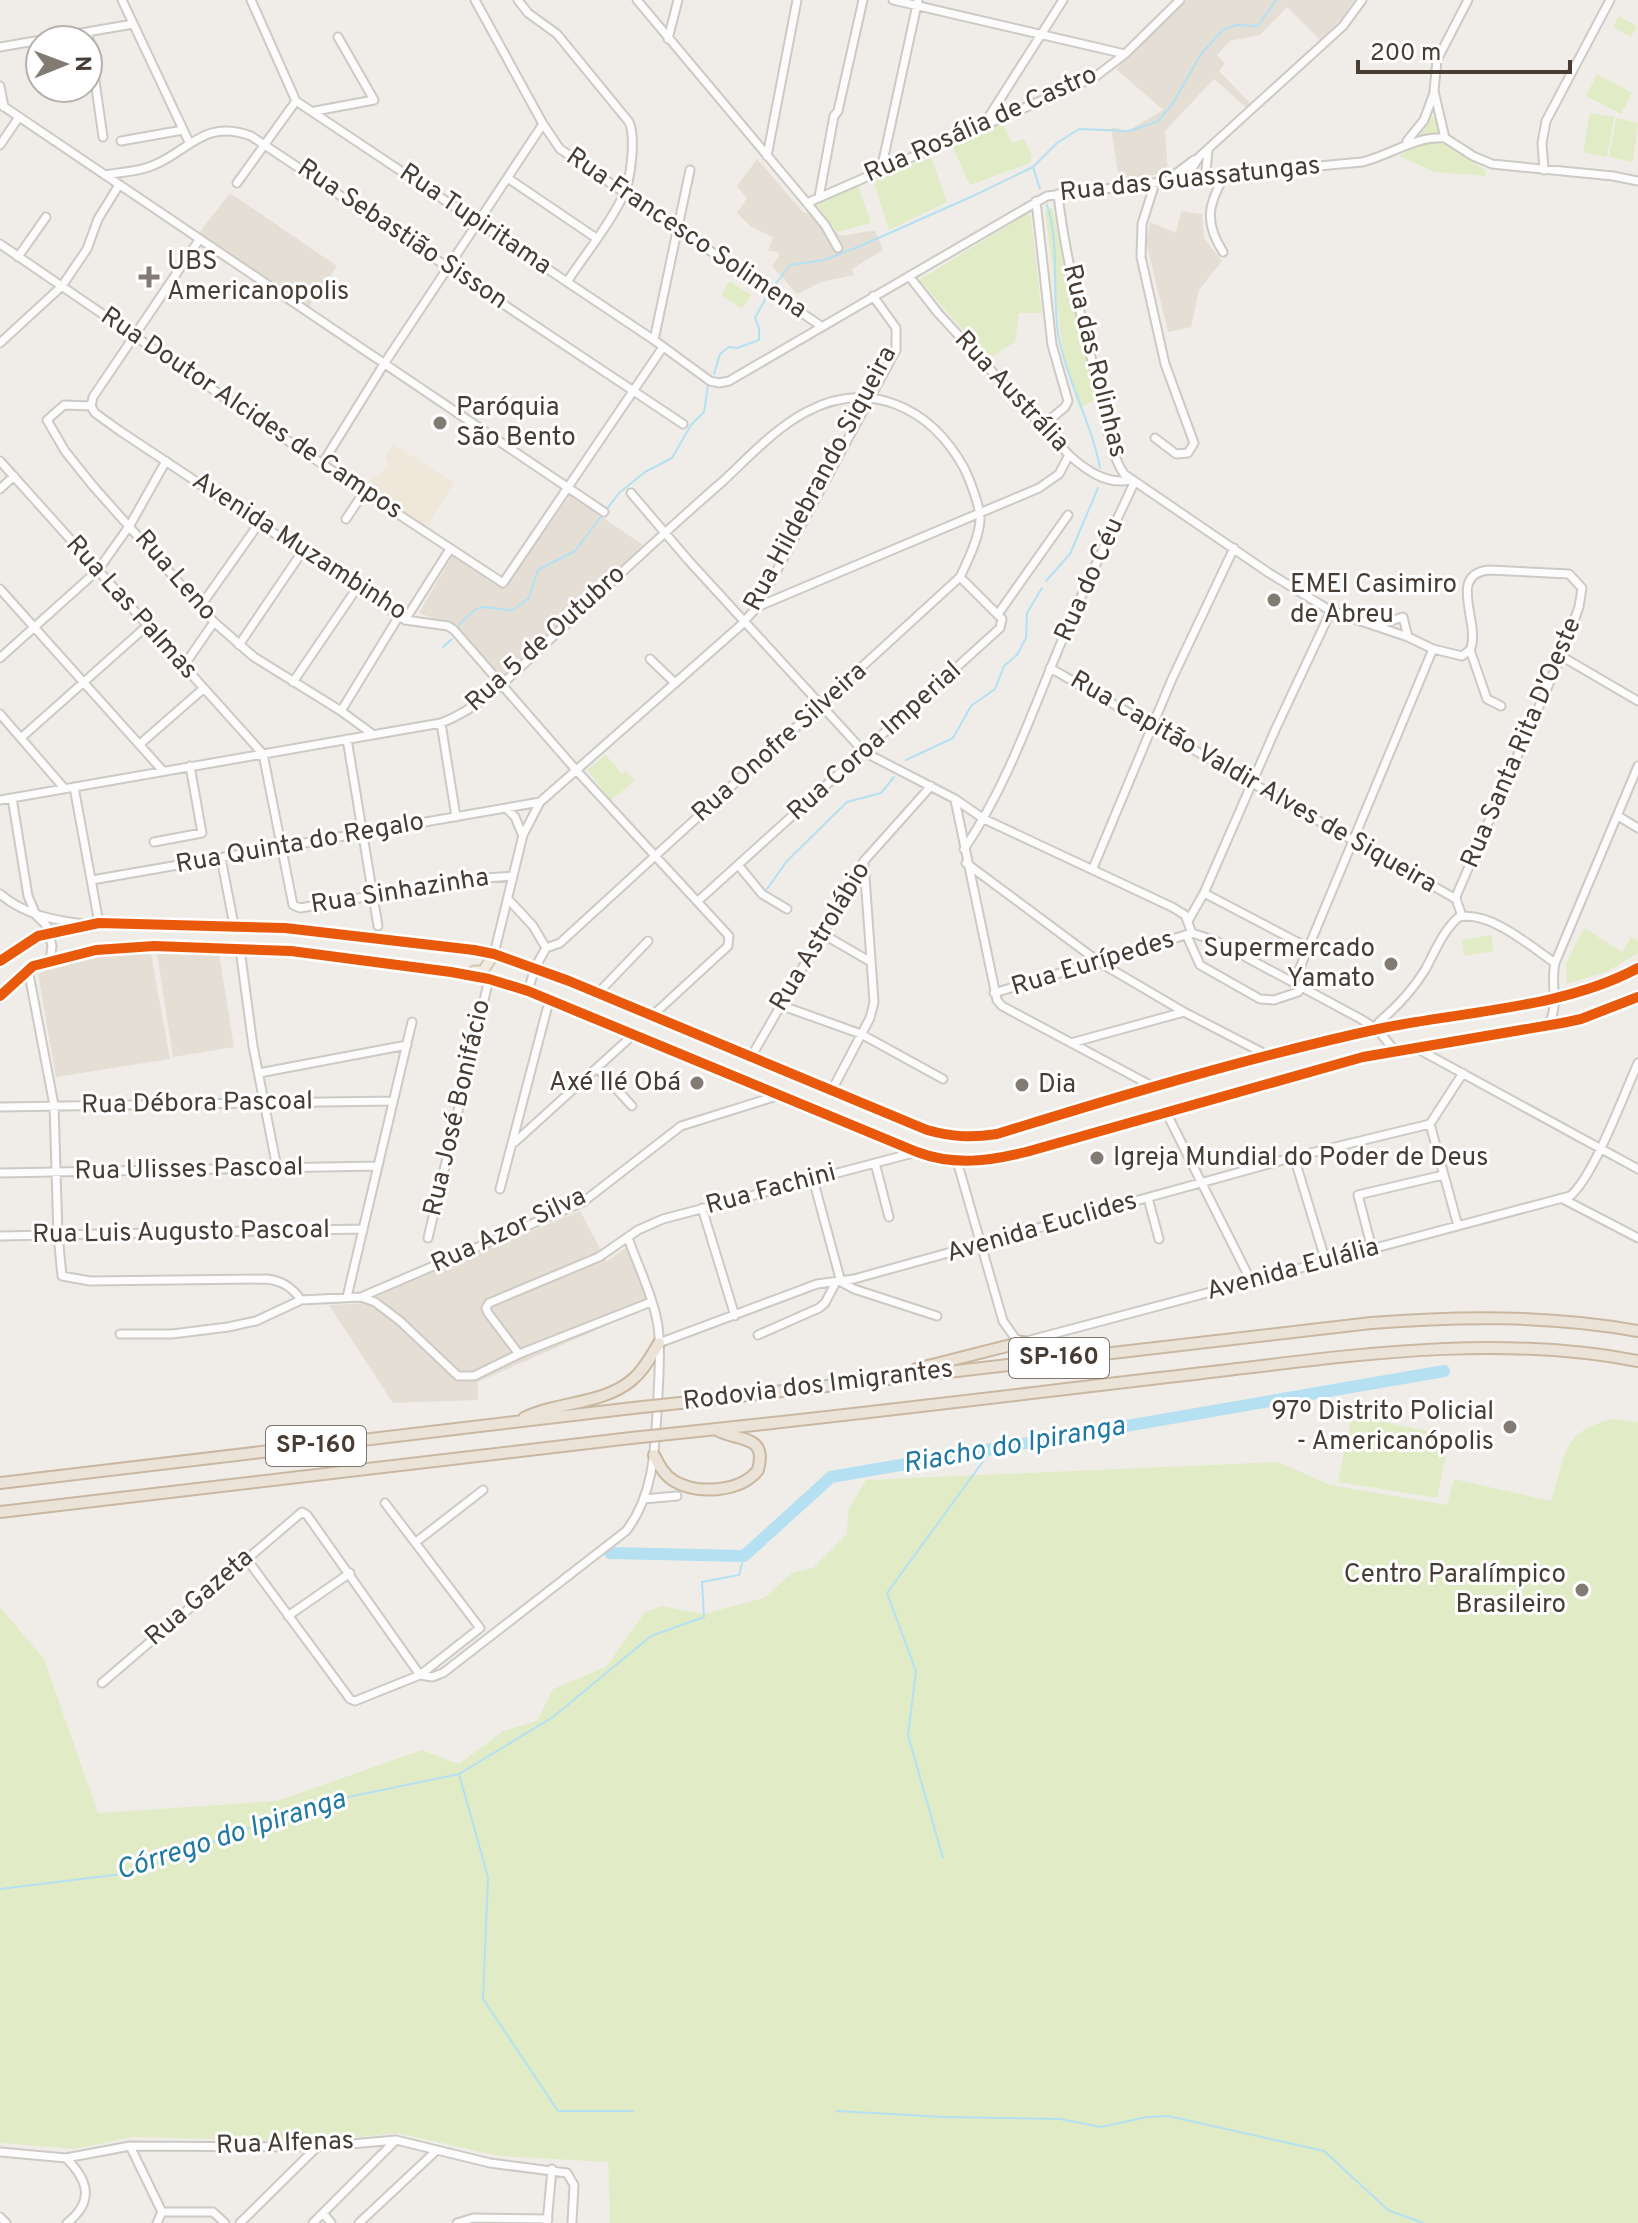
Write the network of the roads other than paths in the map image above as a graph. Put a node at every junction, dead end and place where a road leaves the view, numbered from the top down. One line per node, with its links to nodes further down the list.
1 (122, 0): 16 (street)
2 (251, 0): 26 (street)
3 (475, 0): 31 (street, Rua Francesco Solimena)
4 (518, 0): 56 (street)
5 (637, 0): 20 (street)
6 (678, 0): 20 (street)
7 (797, 0): 42 (street)
8 (863, 0): 58 (street)
9 (893, 0): 15 (street)
10 (1063, 0): 18 (street)
11 (1180, 0): 23 (street, Rua Rosália de Castro)
12 (1362, 0): 41 (street)
13 (1468, 0): 25 (street)
14 (1610, 0): 46 (street)
15 (918, 3): 18 (street); 45 (street)
16 (133, 24): 17 (street); 33 (street)
17 (104, 29)
18 (1041, 34): 23 (street); 32 (street)
19 (338, 37): 29 (street)
20 (668, 39): 42 (street)
21 (24, 43): 22 (street)
22 (0, 47)
23 (1125, 54): 32 (street, Rua Rosália de Castro)
24 (0, 86): 28 (street)
25 (1434, 91): 35 (street); 40 (street)
26 (296, 101): 29 (street, Rua Tupiritama); 38 (street)
27 (98, 104): 34 (street)
28 (2, 106): 30 (street)
29 (314, 111): 62 (street, Rua Tupiritama)
30 (19, 117): 39 (street); 48 (street)
31 (543, 124): 50 (street); 56 (street, Rua Francesco Solimena)
32 (982, 127): 45 (street, Rua Rosália de Castro)
33 (183, 130): 36 (street); 37 (street)
34 (103, 137)
35 (1445, 138): 40 (street, Rua das Guassatungas); 46 (street)
36 (121, 141)
37 (189, 142): 38 (street, Rua Sebastião Sisson); 48 (street, Rua Sebastião Sisson)
38 (265, 144): 54 (street); 70 (street, Rua Sebastião Sisson)
39 (0, 145)
40 (1402, 147): 47 (street, Rua das Guassatungas)
41 (1208, 149): 43 (street); 49 (street)
42 (767, 156): 60 (street)
43 (1199, 157): 51 (street); 53 (street)
44 (690, 170): 63 (street)
45 (881, 170): 58 (street, Rua Rosália de Castro)
46 (1544, 170): 52 (street)
47 (1225, 174): 49 (street, Rua das Guassatungas); 68 (street)
48 (105, 175): 55 (street)
49 (1211, 176): 51 (street, Rua das Guassatungas)
50 (509, 179): 62 (street); 64 (street)
51 (1186, 179): 53 (street, Rua das Guassatungas)
52 (1638, 181)
53 (1160, 182): 57 (street, Rua das Guassatungas); 86 (street)
54 (237, 183)
55 (119, 185): 65 (street); 73 (street)
56 (625, 194): 63 (street, Rua Francesco Solimena); 64 (street)
57 (1058, 194): 59 (street, Rua das Guassatungas); 92 (street, Rua das Rolinhas)
58 (819, 197): 60 (street, Rua Rosália de Castro)
59 (1036, 201): 71 (street, Rua das Guassatungas); 85 (street)
60 (807, 203): 67 (street)
61 (46, 217): 69 (street)
62 (479, 223): 70 (street); 72 (street, Rua Tupiritama)
63 (678, 229): 75 (street, Rua Francesco Solimena); 77 (street)
64 (596, 238): 72 (street)
65 (199, 240): 76 (street); 80 (street)
66 (0, 244): 69 (street, Rua Doutor Alcides de Campos)
67 (838, 248)
68 (1223, 252)
69 (18, 257): 73 (street, Rua Doutor Alcides de Campos)
70 (450, 267): 80 (street); 81 (street, Rua Sebastião Sisson)
71 (909, 276): 74 (street, Rua das Guassatungas); 85 (street, Rua Austrália)
72 (567, 282): 77 (street, Rua Tupiritama)
73 (62, 286): 76 (street, Rua Doutor Alcides de Campos); 78 (street)
74 (873, 296): 75 (street, Rua das Guassatungas); 82 (street, Rua Hildebrando Siqueira)
75 (821, 326): 79 (street, Rua das Guassatungas)
76 (136, 337): 83 (street); 90 (street, Rua Doutor Alcides de Campos)
77 (654, 340): 79 (street, Rua das Guassatungas)
78 (0, 343)
79 (663, 347): 81 (street)
80 (384, 364): 90 (street); 94 (street)
81 (635, 392): 84 (street, Rua Sebastião Sisson); 94 (street)
82 (870, 397): 98 (street, Rua 5 de Outubro); 103 (street, Rua 5 de Outubro); 112 (street, Rua Hildebrando Siqueira)
83 (91, 406): 89 (street, Avenida Muzambinho); 102 (street, Rua Leno)
84 (683, 424)
85 (1041, 427): 87 (street, Rua Austrália)
86 (1155, 438)
87 (1069, 455): 92 (street, Rua Austrália); 98 (street)
88 (0, 461): 91 (street, Rua Las Palmas)
89 (166, 461): 101 (street, Avenida Muzambinho); 102 (street)
90 (322, 464): 95 (street, Rua Doutor Alcides de Campos)
91 (14, 476): 93 (street); 107 (street, Rua Las Palmas)
92 (1132, 482): 104 (street, Rua das Rolinhas); 129 (street, Rua do Céu)
93 (0, 489)
94 (568, 489): 97 (street); 105 (street, Rua Doutor Alcides de Campos)
95 (364, 492): 100 (street); 105 (street, Rua Doutor Alcides de Campos)
96 (631, 493): 103 (street)
97 (604, 512)
98 (980, 514): 108 (street, Rua Onofre Silveira); 112 (street)
99 (1068, 515): 114 (street)
100 (346, 519)
101 (260, 522): 106 (street, Avenida Muzambinho); 111 (street)
102 (130, 525): 107 (street); 111 (street, Rua Leno)
103 (664, 532): 116 (street); 133 (street, Rua 5 de Outubro)
104 (1234, 548): 113 (street, Rua das Rolinhas); 141 (street)
105 (450, 549): 115 (street)
106 (302, 552): 109 (street, Avenida Muzambinho); 122 (street)
107 (98, 570): 118 (street, Rua Las Palmas); 120 (street)
108 (960, 577): 114 (street); 136 (street, Rua Onofre Silveira)
109 (357, 588): 115 (street, Avenida Muzambinho); 131 (street)
110 (0, 589): 120 (street)
111 (200, 607): 117 (street, Rua Leno)
112 (757, 607): 116 (street, Rua Hildebrando Siqueira)
113 (1331, 611): 119 (street, Rua das Rolinhas); 152 (street)
114 (998, 614): 146 (street, Rua Coroa Imperial)
115 (402, 618): 133 (street, Avenida Muzambinho); 138 (street)
116 (745, 621): 132 (street, Rua Hildebrando Siqueira); 136 (street)
117 (214, 622): 122 (street, Rua Leno); 128 (street)
118 (148, 625): 128 (street, Rua Las Palmas); 130 (street)
119 (1373, 626): 121 (street, Rua das Rolinhas); 121 (street, Rua das Rolinhas)
120 (35, 627): 126 (street); 130 (street)
121 (1408, 637): 123 (street, Rua das Rolinhas)
122 (239, 645): 131 (street, Rua Leno)
123 (1433, 649): 124 (street, Rua das Rolinhas); 167 (street)
124 (1470, 650): 125 (street, Rua Santa Rita D'Oeste); 137 (street)
125 (1561, 656): 135 (street); 183 (street, Rua Santa Rita D'Oeste)
126 (0, 658)
127 (650, 659): 132 (street)
128 (183, 667): 134 (street, Rua Las Palmas)
129 (1050, 668): 141 (street, Rua Capitão Valdir Alves de Siqueira); 163 (street, Rua do Céu)
130 (85, 681): 143 (street); 145 (street)
131 (293, 682): 138 (street, Rua Leno)
132 (675, 683): 150 (street, Rua Hildebrando Siqueira)
133 (502, 684): 140 (street, Rua 5 de Outubro); 150 (street, Avenida Muzambinho)
134 (203, 689): 145 (street); 147 (street, Rua Las Palmas)
135 (1638, 701)
136 (822, 705): 146 (street); 171 (street, Rua Onofre Silveira)
137 (1501, 706)
138 (341, 711): 142 (street, Rua Leno)
139 (0, 714): 143 (street)
140 (441, 723): 142 (street, Rua 5 de Outubro); 162 (street)
141 (1152, 725): 152 (street, Rua Capitão Valdir Alves de Siqueira); 176 (street)
142 (371, 733): 144 (street, Rua 5 de Outubro)
143 (22, 737): 155 (street)
144 (347, 739): 147 (street, Rua 5 de Outubro); 165 (street)
145 (140, 744): 151 (street)
146 (864, 752): 153 (street); 175 (street, Rua Coroa Imperial)
147 (263, 754): 148 (street, Rua 5 de Outubro); 169 (street)
148 (190, 766): 151 (street, Rua 5 de Outubro); 168 (street)
149 (1638, 766): 161 (street)
150 (576, 770): 159 (street, Rua Hildebrando Siqueira); 171 (street, Avenida Muzambinho)
151 (163, 771): 154 (street, Rua 5 de Outubro)
152 (1252, 781): 167 (street, Rua Capitão Valdir Alves de Siqueira); 179 (street)
153 (931, 786): 157 (street); 173 (street, Rua Astrolábio)
154 (74, 787): 155 (street, Rua 5 de Outubro); 178 (street)
155 (64, 788): 156 (street, Rua 5 de Outubro)
156 (12, 798): 158 (street, Rua 5 de Outubro); 186 (street)
157 (955, 799): 163 (street); 170 (street)
158 (0, 800)
159 (540, 802): 160 (street, Rua Quinta do Regalo); 166 (street, Rua Hildebrando Siqueira)
160 (507, 809): 162 (street, Rua Quinta do Regalo); 166 (street)
161 (1618, 816): 164 (street); 207 (street)
162 (456, 817): 165 (street, Rua Quinta do Regalo)
163 (984, 819): 170 (street, Rua do Céu); 176 (street)
164 (1638, 828)
165 (363, 833): 169 (street, Rua Quinta do Regalo); 181 (street)
166 (523, 835): 177 (street, Rua Hildebrando Siqueira)
167 (1354, 839): 183 (street, Rua Capitão Valdir Alves de Siqueira); 199 (street)
168 (154, 842)
169 (280, 848): 172 (street, Rua Quinta do Regalo); 181 (street, Rua Sinhazinha)
170 (964, 849): 174 (street)
171 (655, 856): 184 (street, Avenida Muzambinho); 200 (street, Rua Onofre Silveira)
172 (221, 858): 178 (street, Rua Quinta do Regalo); 193 (street)
173 (864, 861): 196 (street, Rua Astrolábio); 205 (street)
174 (966, 863): 206 (street); 217 (street)
175 (739, 866): 184 (street, Rua Coroa Imperial); 185 (street)
176 (1093, 868): 190 (street)
177 (513, 876): 181 (street, Rua Sinhazinha); 182 (street, Rua Hildebrando Siqueira)
178 (92, 880): 191 (street)
179 (1204, 893): 190 (street); 199 (street)
180 (0, 894): 186 (street)
181 (373, 896): 194 (street)
182 (508, 899): 187 (street); 189 (street, Rua Hildebrando Siqueira)
183 (1456, 899): 188 (street, Rua Santa Rita D'Oeste)
184 (698, 901): 223 (street, Avenida Muzambinho)
185 (787, 909)
186 (36, 915): 192 (street); 195 (street)
187 (522, 915): 189 (street); 200 (street)
188 (1462, 916): 207 (street); 226 (street)
189 (503, 917): 202 (street, Rua Hildebrando Siqueira)
190 (1188, 921): 197 (street)
191 (99, 923): 192 (main road); 193 (main road)
192 (86, 924): 195 (main road)
193 (234, 925): 202 (main road)
194 (378, 926)
195 (49, 932): 203 (street); 204 (main road)
196 (821, 933): 205 (street); 220 (street, Rua Astrolábio)
197 (1189, 934): 206 (street, Rua Eurípedes); 213 (street); 213 (street)
198 (648, 941): 216 (street)
199 (1307, 947): 213 (street)
200 (546, 948): 208 (street, Rua Onofre Silveira)
201 (240, 949): 203 (main road); 211 (main road); 239 (street)
202 (494, 954): 208 (main road); 211 (main road)
203 (50, 960): 210 (main road)
204 (0, 961)
205 (871, 962): 227 (street)
206 (1099, 962): 217 (street, Rua Eurípedes); 222 (street)
207 (1555, 963): 218 (street)
208 (535, 968): 214 (street, Rua Onofre Silveira); 216 (main road)
209 (1638, 968): 218 (main road)
210 (28, 969): 215 (main road); 246 (street)
211 (451, 972): 212 (main road)
212 (489, 979): 214 (main road); 275 (street, Rua José Bonifácio)
213 (1298, 984): 226 (street)
214 (528, 991): 228 (main road)
215 (2, 992)
216 (598, 993): 223 (main road)
217 (994, 993): 230 (street)
218 (1555, 997): 225 (street); 226 (main road)
219 (1638, 997): 225 (main road)
220 (780, 1005): 227 (street); 235 (street, Rua Astrolábio)
221 (547, 1009): 252 (street)
222 (1184, 1012): 230 (street); 234 (street)
223 (653, 1015): 235 (main road)
224 (412, 1022): 231 (street)
225 (1548, 1026): 229 (main road)
226 (1377, 1029): 233 (street); 234 (main road)
227 (861, 1034): 241 (street); 243 (street)
228 (633, 1035): 238 (street); 244 (main road)
229 (1448, 1042): 232 (main road); 236 (street)
230 (1071, 1043): 242 (street)
231 (407, 1045): 239 (street); 245 (street)
232 (1416, 1048): 233 (main road); 236 (street)
233 (1395, 1051): 250 (main road)
234 (1269, 1056): 242 (main road)
235 (751, 1057): 243 (main road)
236 (1443, 1062): 240 (street)
237 (1638, 1063): 253 (street)
238 (597, 1068): 248 (street); 252 (street)
239 (259, 1073): 247 (street)
240 (1463, 1073): 251 (street); 253 (street)
241 (943, 1079)
242 (1152, 1086): 243 (main road)
243 (832, 1090)
244 (780, 1095): 254 (main road); 285 (street, Rua Azor Silva)
245 (393, 1101): 247 (street, Rua Débora Pascoal); 258 (street)
246 (54, 1105): 247 (street, Rua Débora Pascoal); 249 (street, Rua Débora Pascoal); 261 (street)
247 (265, 1105): 259 (street)
248 (632, 1106)
249 (0, 1107)
250 (1166, 1112): 256 (main road); 265 (street)
251 (1430, 1124): 255 (street, Avenida Euclides); 263 (street)
252 (514, 1144): 266 (street)
253 (1600, 1148): 260 (street); 268 (street)
254 (917, 1152): 256 (main road); 257 (street, Rua Fachini)
255 (1294, 1157): 265 (street, Avenida Euclides); 281 (street)
256 (957, 1161): 279 (street)
257 (875, 1163): 264 (street, Rua Fachini); 270 (street)
258 (378, 1166): 259 (street, Rua Ulisses Pascoal); 272 (street)
259 (277, 1168): 261 (street, Rua Ulisses Pascoal)
260 (1638, 1169)
261 (56, 1172): 262 (street, Rua Ulisses Pascoal); 273 (street)
262 (0, 1173)
263 (1443, 1175): 271 (street); 280 (street)
264 (813, 1179): 269 (street, Rua Fachini); 283 (street)
265 (1202, 1183): 267 (street, Avenida Euclides); 282 (street)
266 (500, 1189)
267 (1148, 1198): 278 (street); 279 (street, Avenida Euclides)
268 (1563, 1199): 271 (street, Avenida Eulália); 277 (street)
269 (702, 1208): 276 (street, Rua Fachini); 288 (street)
270 (889, 1217)
271 (1458, 1226): 280 (street, Avenida Eulália)
272 (363, 1229): 273 (street, Rua Luis Augusto Pascoal); 284 (street)
273 (58, 1235): 274 (street, Rua Luis Augusto Pascoal); 286 (street)
274 (0, 1236)
275 (428, 1238)
276 (628, 1238): 287 (street); 295 (street, Rua Fachini)
277 (1638, 1238)
278 (1159, 1239)
279 (981, 1246): 283 (street, Avenida Euclides); 293 (street)
280 (1372, 1249): 281 (street, Avenida Eulália)
281 (1326, 1262): 282 (street, Avenida Eulália)
282 (1251, 1281): 293 (street, Avenida Eulália)
283 (838, 1282): 288 (street, Avenida Euclides); 289 (street); 292 (street)
284 (347, 1297): 285 (street); 286 (street)
285 (361, 1297): 295 (street)
286 (301, 1300): 291 (street)
287 (651, 1302): 294 (street); 295 (street)
288 (735, 1316): 294 (street, Avenida Euclides)
289 (937, 1316)
290 (1638, 1331): 297 (highway, Rodovia dos Imigrantes / SP-160)
291 (120, 1334)
292 (758, 1335)
293 (1023, 1342): 297 (highway)
294 (659, 1343): 298 (highway); 300 (street)
295 (519, 1354)
296 (1638, 1361): 299 (highway, Rodovia dos Imigrantes / SP-160)
297 (876, 1379): 298 (highway, Rodovia dos Imigrantes / SP-160, bridge)
298 (517, 1422): 301 (highway, Rodovia dos Imigrantes / SP-160)
299 (716, 1429): 300 (highway); 306 (highway, Rodovia dos Imigrantes / SP-160, bridge)
300 (654, 1455): 304 (street)
301 (0, 1483)
302 (483, 1490): 307 (street)
303 (677, 1496): 304 (street)
304 (644, 1499): 311 (street)
305 (385, 1503): 307 (street)
306 (0, 1512)
307 (416, 1542): 311 (street)
308 (246, 1558): 309 (street, Rua Gazeta); 310 (street); 312 (street, Rua Gazeta)
309 (350, 1573): 310 (street); 311 (street)
310 (288, 1616): 311 (street)
311 (420, 1675)
312 (102, 1683)
313 (396, 2140): 315 (street, Rua Alfenas); 316 (street, Rua Alfenas); 321 (street)
314 (130, 2146): 315 (street, Rua Alfenas); 318 (street, Rua Alfenas); 320 (street)
315 (317, 2147): 328 (street)
316 (437, 2150): 319 (street, Rua Alfenas); 331 (street)
317 (0, 2152): 318 (street, Rua Alfenas)
318 (66, 2158): 325 (street)
319 (552, 2169): 323 (street); 333 (street, Rua Alfenas)
320 (162, 2212): 326 (street); 327 (street)
321 (323, 2213): 329 (street); 330 (street)
322 (0, 2217): 324 (street)
323 (548, 2221): 332 (street)
324 (6, 2223)
325 (67, 2223)
326 (157, 2223)
327 (225, 2223)
328 (240, 2223)
329 (313, 2223)
330 (331, 2223)
331 (359, 2223)
332 (457, 2223)
333 (572, 2223)

